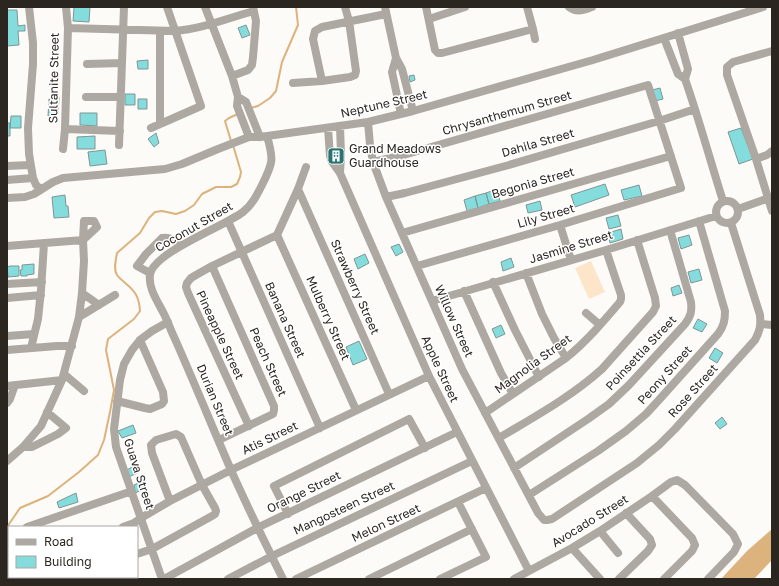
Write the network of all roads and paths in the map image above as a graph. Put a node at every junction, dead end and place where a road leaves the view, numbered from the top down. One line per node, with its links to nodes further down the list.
1 (30, 7): 60 (street)
2 (66, 7): 18 (street, Sultanite Street)
3 (124, 7): 20 (street)
4 (167, 7): 22 (street)
5 (205, 7): 17 (street)
6 (345, 7): 16 (street)
7 (426, 7): 15 (street)
8 (463, 7): 15 (street)
9 (527, 7): 19 (street)
10 (569, 7): 11 (street)
11 (592, 7)
12 (763, 7): 23 (street, Neptune Street)
13 (254, 9): 17 (street); 32 (street)
14 (386, 10): 16 (street); 29 (street)
15 (429, 19): 19 (street)
16 (349, 21): 34 (street); 34 (street)
17 (211, 24): 22 (street); 32 (street)
18 (68, 28): 20 (street); 48 (street, Sultanite Street)
19 (533, 29): 25 (street)
20 (123, 30): 21 (street); 30 (street)
21 (160, 31): 22 (street); 44 (street)
22 (175, 31): 44 (street)
23 (678, 34): 24 (street, Neptune Street); 26 (street)
24 (664, 38): 28 (street); 40 (street, Neptune Street)
25 (535, 39)
26 (683, 51): 28 (street); 33 (street)
27 (772, 51): 58 (street)
28 (671, 55): 33 (street)
29 (396, 58): 40 (street); 41 (street)
30 (122, 63): 31 (street); 37 (street)
31 (87, 64)
32 (232, 76): 38 (street)
33 (685, 79): 39 (street)
34 (322, 81): 35 (street)
35 (293, 84)
36 (86, 97): 37 (street)
37 (121, 97): 49 (street)
38 (238, 97): 50 (street, Coconut Street); 51 (street)
39 (696, 109): 42 (street, Dahila Street); 71 (street)
40 (413, 111): 41 (street, Neptune Street)
41 (401, 114): 43 (street, Neptune Street)
42 (659, 121): 57 (street); 59 (street, Chrysanthemum Street); 68 (street, Dahila Street)
43 (368, 122): 45 (street, Neptune Street); 59 (street, Willow Street)
44 (160, 124): 46 (street)
45 (340, 126): 47 (street, Neptune Street); 53 (street, Apple Street)
46 (151, 128)
47 (328, 128): 50 (street, Neptune Street); 54 (street, Apple Street)
48 (65, 129): 49 (street); 55 (street, Sultanite Street)
49 (120, 131): 52 (street)
50 (264, 137): 51 (street, Neptune Street); 75 (street, Coconut Street)
51 (246, 138): 66 (street, Neptune Street)
52 (119, 145)
53 (341, 145): 54 (street); 63 (street, Apple Street)
54 (329, 146): 63 (street, Apple Street)
55 (63, 149)
56 (772, 151): 58 (street)
57 (671, 156): 78 (street, Lily Street); 80 (street, Begonia Street)
58 (756, 159): 70 (street)
59 (373, 162): 68 (street, Willow Street)
60 (30, 164): 61 (street); 64 (street)
61 (7, 166)
62 (306, 167): 67 (street)
63 (340, 173): 116 (street, Apple Street)
64 (33, 178): 65 (street); 66 (street)
65 (7, 180)
66 (41, 189): 69 (street, Neptune Street)
67 (298, 189): 81 (street); 121 (street, Strawberry Street)
68 (386, 197): 80 (street, Willow Street)
69 (7, 198)
70 (770, 198): 72 (street); 73 (street)
71 (723, 201): 72 (street); 74 (street)
72 (738, 209): 77 (street)
73 (772, 211)
74 (716, 216): 76 (street, Jasmine Street); 77 (street)
75 (228, 221): 85 (street, Coconut Street); 87 (street, Banana Street)
76 (699, 221): 79 (street, Jasmine Street); 142 (street, Peony Street)
77 (731, 223): 106 (street)
78 (560, 225): 88 (street); 90 (street, Lily Street)
79 (670, 230): 82 (street, Jasmine Street); 137 (street, Poinsettia Street)
80 (402, 233): 90 (street, Willow Street)
81 (278, 235): 87 (street, Pineapple Street); 125 (street, Mulberry Street)
82 (637, 240): 86 (street, Jasmine Street); 131 (street)
83 (44, 243): 84 (street); 93 (street); 97 (street)
84 (7, 246)
85 (181, 246): 91 (street, Coconut Street); 91 (street)
86 (606, 250): 88 (street, Jasmine Street); 107 (street, Magnolia Street)
87 (242, 252): 89 (street, Pineapple Street); 129 (street, Banana Street)
88 (571, 260): 92 (street, Jasmine Street)
89 (212, 266): 128 (street, Pineapple Street); 128 (street, Peach Street)
90 (417, 266): 101 (street, Willow Street)
91 (150, 273): 105 (street, Durian Street)
92 (526, 273): 94 (street, Jasmine Street); 115 (street)
93 (42, 282): 95 (street); 98 (street)
94 (493, 282): 96 (street, Jasmine Street); 118 (street)
95 (7, 284)
96 (464, 292): 101 (street, Jasmine Street); 122 (street)
97 (82, 293): 102 (street); 104 (street)
98 (41, 295): 100 (street); 109 (street)
99 (115, 295): 102 (street)
100 (7, 298)
101 (432, 301): 127 (street, Willow Street)
102 (99, 305): 104 (street)
103 (586, 313): 107 (street)
104 (80, 318): 112 (street)
105 (168, 322): 111 (street, Guava Street); 132 (street, Durian Street)
106 (761, 324): 108 (street); 149 (street, Rose Street)
107 (600, 325): 115 (street, Magnolia Street)
108 (772, 325)
109 (34, 334): 110 (street); 113 (street)
110 (7, 336)
111 (140, 340): 123 (street, Guava Street); 123 (street)
112 (72, 346): 113 (street); 117 (street)
113 (31, 348): 114 (street)
114 (7, 350)
115 (566, 358): 118 (street, Magnolia Street)
116 (429, 376): 121 (street, Atis Street); 130 (street, Apple Street)
117 (63, 377): 119 (street); 120 (street); 126 (street)
118 (539, 377): 122 (street, Magnolia Street)
119 (11, 385): 124 (street)
120 (84, 391)
121 (389, 394): 125 (street, Atis Street)
122 (513, 394): 127 (street, Magnolia Street)
123 (117, 401): 141 (street, Guava Street)
124 (7, 403)
125 (356, 410): 129 (street, Atis Street)
126 (47, 412): 133 (street); 133 (street)
127 (485, 413): 131 (street, Willow Street)
128 (249, 426): 132 (street, Peach Street)
129 (320, 428): 138 (street, Atis Street)
130 (457, 432): 134 (street, Orange Street); 136 (street, Apple Street)
131 (498, 438): 137 (street, Willow Street)
132 (219, 440): 138 (street, Durian Street)
133 (23, 447): 135 (street)
134 (425, 448): 147 (street, Orange Street); 147 (street)
135 (7, 461)
136 (472, 461): 140 (street, Apple Street); 159 (street, Mangosteen Street)
137 (514, 468): 142 (street, Willow Street)
138 (231, 470): 139 (street, Atis Street); 152 (street, Durian Street)
139 (202, 485): 144 (street, Atis Street); 144 (street); 156 (street)
140 (486, 488): 145 (street, Melon Street); 160 (street, Apple Street)
141 (132, 492): 148 (street, Guava Street); 150 (street)
142 (529, 495): 149 (street, Willow Street)
143 (652, 496): 146 (street, Avocado Street); 170 (street); 171 (street, Avocado Street)
144 (170, 501): 148 (street, Atis Street)
145 (458, 502): 153 (street); 164 (street, Melon Street)
146 (626, 513): 154 (street, Avocado Street); 169 (street)
147 (288, 514): 152 (street, Orange Street)
148 (141, 518): 151 (street, Atis Street); 156 (street, Guava Street)
149 (544, 520)
150 (30, 526)
151 (126, 526)
152 (259, 528): 159 (street, Durian Street); 161 (street, Orange Street)
153 (472, 530): 165 (street); 166 (street)
154 (600, 531): 155 (street, Avocado Street); 157 (street)
155 (572, 548): 160 (street, Avocado Street); 168 (street)
156 (152, 549): 158 (street); 161 (street, Guava Street)
157 (618, 553)
158 (138, 554)
159 (272, 556): 162 (street, Mangosteen Street); 163 (street, Durian Street)
160 (529, 571): 167 (street, Avocado Street)
161 (163, 579)
162 (228, 579)
163 (283, 579)
164 (296, 579)
165 (369, 579)
166 (440, 579)
167 (514, 579)
168 (600, 579)
169 (619, 579)
170 (664, 579)
171 (708, 579)

